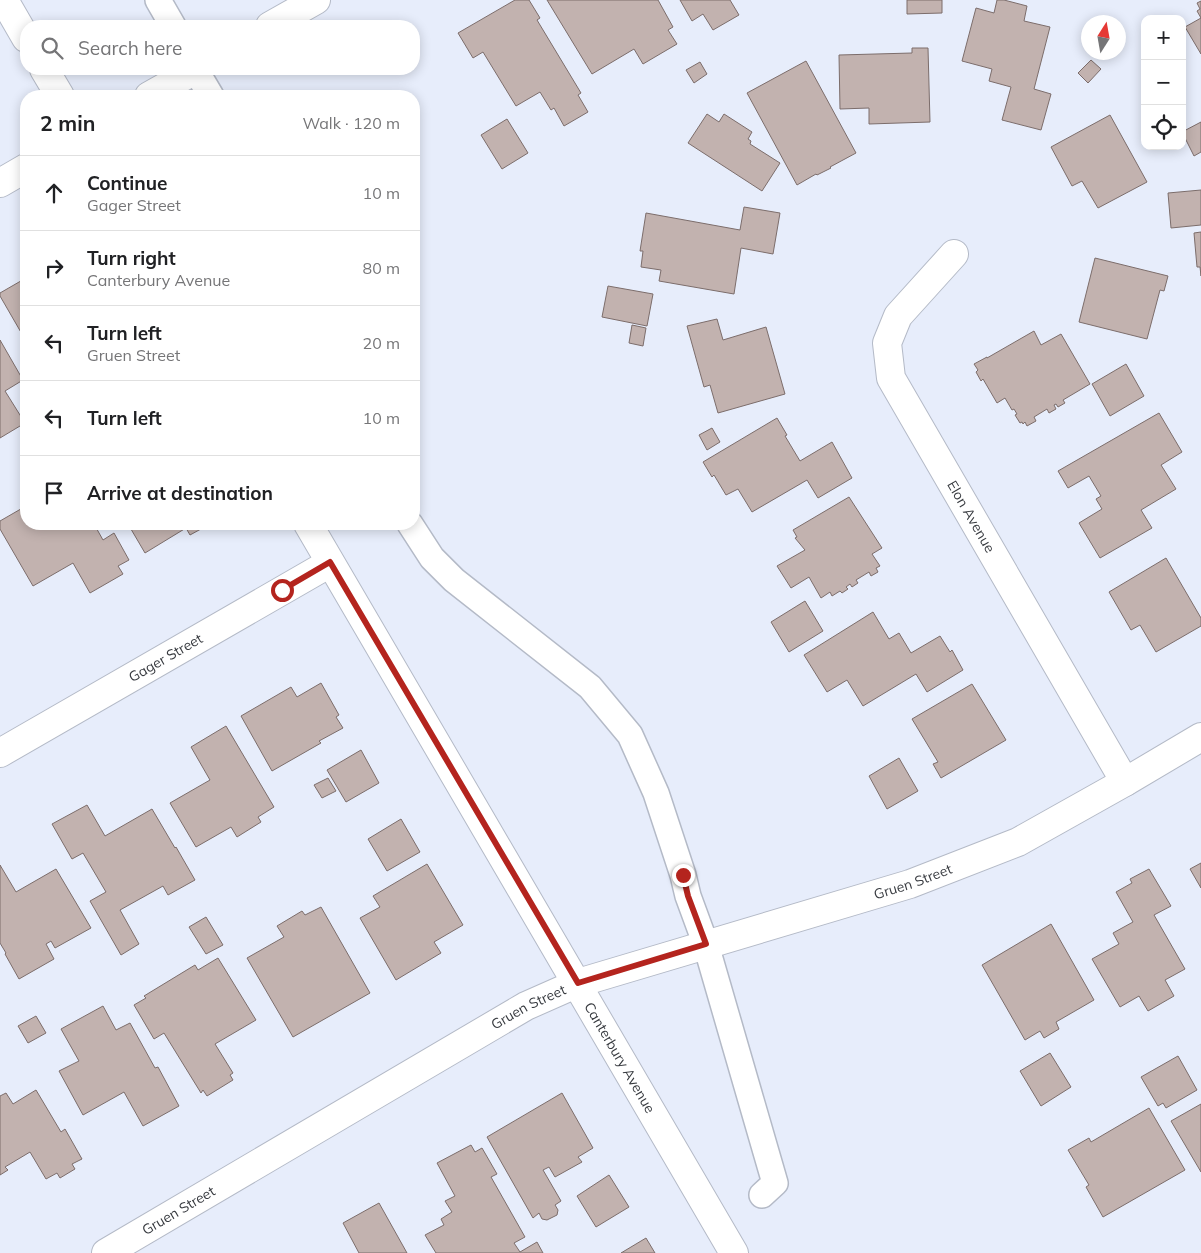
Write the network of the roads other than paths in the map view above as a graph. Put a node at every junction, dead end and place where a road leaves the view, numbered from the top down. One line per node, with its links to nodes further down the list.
1 (4, 0): 6 (street)
2 (158, 0): 4 (lane)
3 (316, 0): 5 (street)
4 (170, 20)
5 (281, 20)
6 (20, 28)
7 (48, 75): 10 (street)
8 (186, 75): 11 (street)
9 (199, 75): 12 (lane)
10 (56, 90)
11 (160, 90)
12 (208, 90)
13 (20, 171): 14 (street)
14 (0, 183)
15 (954, 254): 21 (street, Elon Avenue)
16 (311, 530): 18 (street, Canterbury Avenue)
17 (414, 530): 22 (lane)
18 (330, 562): 20 (street, Gager Street); 23 (street, Canterbury Avenue)
19 (1201, 736): 21 (street, Gruen Street)
20 (0, 753)
21 (1125, 782): 22 (street, Gruen Street)
22 (706, 944): 23 (street, Gruen Street); 24 (lane)
23 (578, 983): 25 (street, Gruen Street); 26 (street, Canterbury Avenue)
24 (762, 1195)
25 (106, 1253)
26 (734, 1253)

